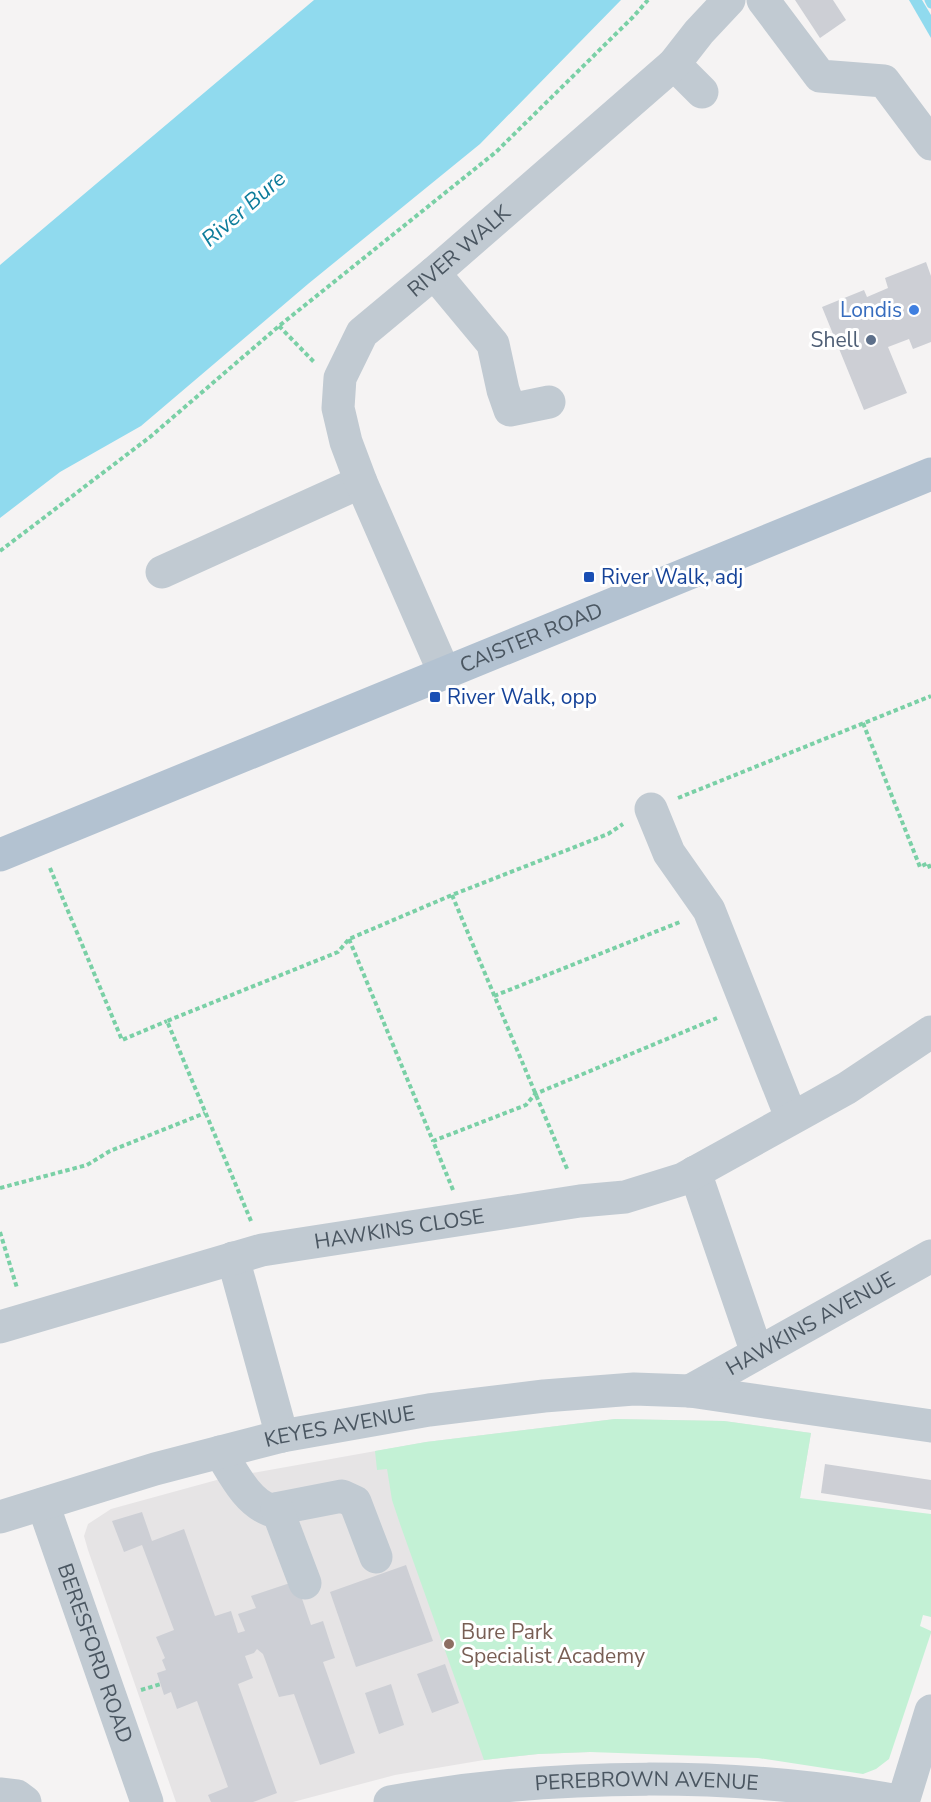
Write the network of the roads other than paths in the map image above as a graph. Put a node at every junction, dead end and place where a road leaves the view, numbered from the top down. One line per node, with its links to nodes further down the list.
1 (729, 0): 3 (street, RIVER WALK)
2 (763, 0): 5 (street)
3 (674, 64): 4 (street); 6 (street, RIVER WALK)
4 (702, 92)
5 (931, 144)
6 (434, 273): 7 (street); 9 (street, RIVER WALK)
7 (549, 402)
8 (931, 474): 11 (main road, CAISTER ROAD)
9 (361, 482): 10 (street); 11 (street, RIVER WALK)
10 (162, 572)
11 (444, 672): 13 (main road, CAISTER ROAD)
12 (651, 809): 15 (street)
13 (0, 855)
14 (931, 1032): 15 (street, HAWKINS CLOSE)
15 (791, 1117): 16 (street, HAWKINS CLOSE)
16 (695, 1172): 17 (street, HAWKINS CLOSE); 20 (street)
17 (248, 1254): 19 (street, HAWKINS CLOSE); 23 (street)
18 (931, 1256): 20 (street, HAWKINS AVENUE)
19 (13, 1323)
20 (758, 1353): 21 (street, HAWKINS AVENUE)
21 (690, 1391): 22 (street, KEYES AVENUE); 23 (street, KEYES AVENUE)
22 (931, 1426)
23 (282, 1436): 24 (street, KEYES AVENUE)
24 (220, 1452): 25 (street, KEYES AVENUE); 26 (street)
25 (43, 1504): 27 (street, KEYES AVENUE); 34 (street, BERESFORD ROAD)
26 (277, 1509): 28 (street); 29 (street)
27 (0, 1517)
28 (376, 1557)
29 (305, 1583)
30 (931, 1711): 36 (street)
31 (597, 1791): 35 (street, PEREBROWN AVENUE); 36 (street, PEREBROWN AVENUE)
32 (0, 1794): 33 (street)
33 (25, 1802)
34 (147, 1802)
35 (390, 1802)
36 (903, 1802)

